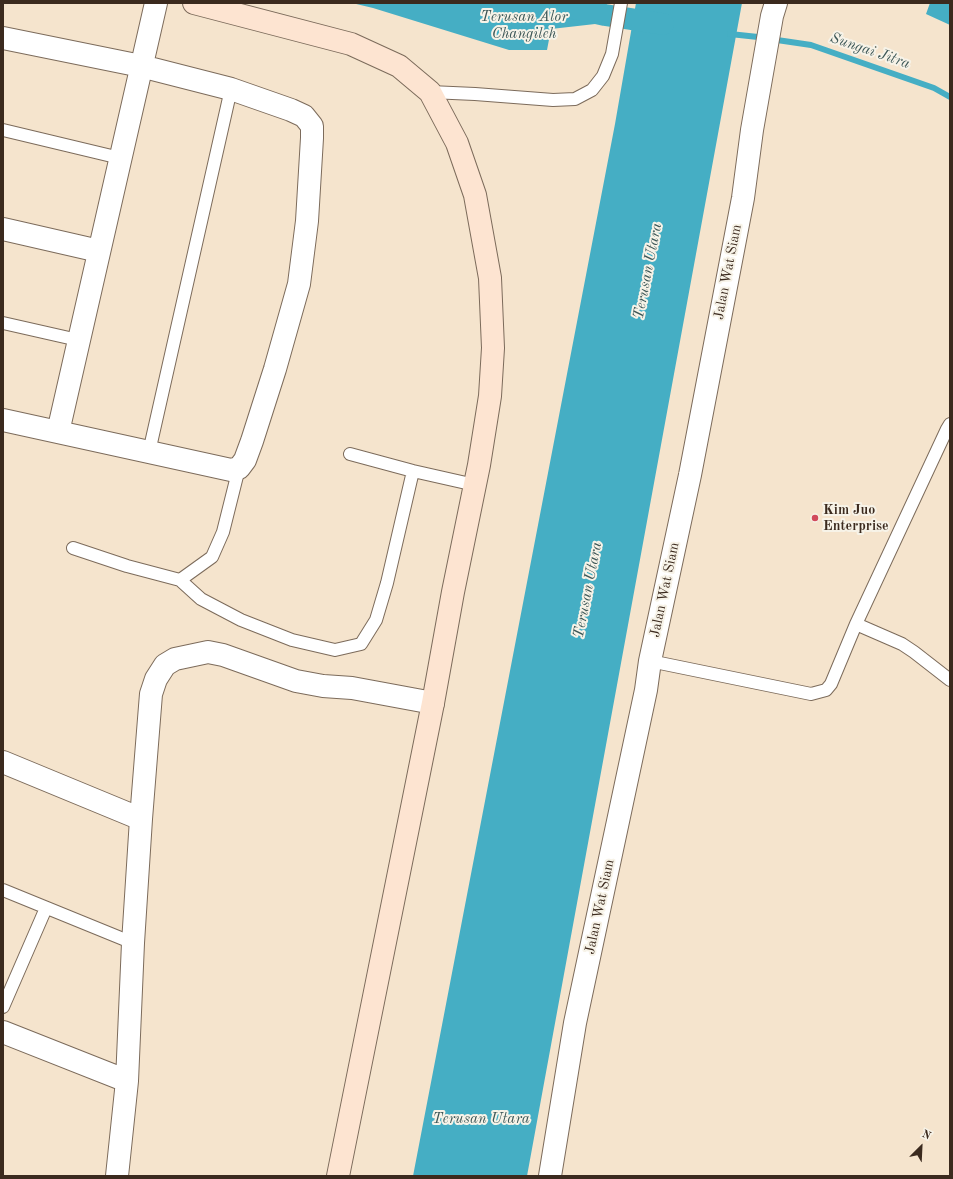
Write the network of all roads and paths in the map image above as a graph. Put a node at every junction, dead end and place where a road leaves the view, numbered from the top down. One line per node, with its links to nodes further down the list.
1 (156, 3): 6 (street)
2 (194, 3): 8 (street)
3 (621, 3): 8 (lane)
4 (776, 3): 26 (street, Jalan Wat Siam)
5 (3, 38): 6 (street)
6 (141, 66): 7 (street); 10 (street)
7 (231, 89): 18 (lane); 20 (street)
8 (430, 92): 22 (street)
9 (3, 130): 10 (lane)
10 (120, 158): 12 (street)
11 (3, 229): 12 (street)
12 (100, 251): 14 (street)
13 (3, 323): 14 (lane)
14 (78, 340): 17 (street)
15 (3, 420): 17 (street)
16 (950, 424): 25 (lane)
17 (58, 432): 18 (street)
18 (149, 452): 20 (street)
19 (350, 454): 21 (lane)
20 (239, 468): 24 (lane)
21 (413, 471): 22 (lane); 24 (lane)
22 (475, 485): 28 (street)
23 (73, 548): 24 (lane)
24 (180, 580)
25 (856, 624): 26 (lane); 27 (lane)
26 (650, 661): 39 (street, Jalan Wat Siam)
27 (950, 680)
28 (433, 703): 30 (street); 38 (street)
29 (3, 762): 30 (street)
30 (141, 818): 33 (street)
31 (3, 890): 32 (lane)
32 (46, 908): 33 (lane); 34 (lane)
33 (133, 943): 36 (street)
34 (3, 1007)
35 (3, 1032): 36 (street)
36 (127, 1081): 37 (street)
37 (117, 1176)
38 (338, 1176)
39 (550, 1176)

